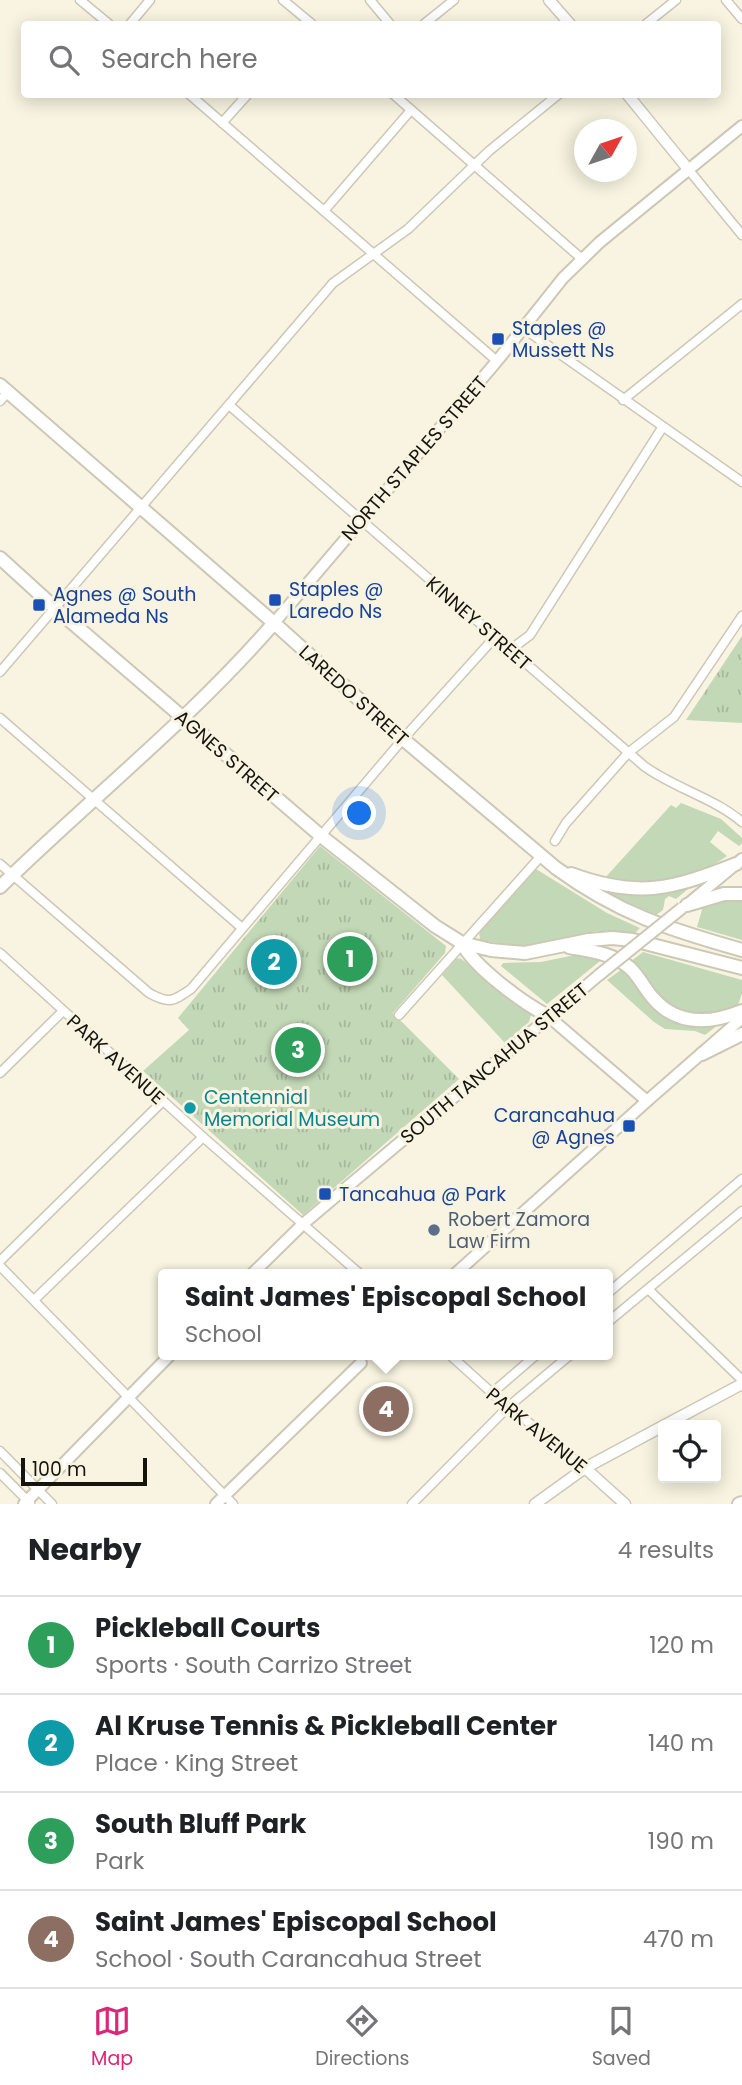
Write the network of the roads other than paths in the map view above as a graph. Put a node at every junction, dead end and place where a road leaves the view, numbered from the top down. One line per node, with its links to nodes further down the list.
1 (80, 0): 10 (street)
2 (150, 0): 11 (street)
3 (283, 0): 12 (street)
4 (370, 0): 13 (street)
5 (454, 0): 14 (street)
6 (549, 0): 15 (street)
7 (676, 0): 16 (street)
8 (726, 0): 9 (street)
9 (742, 19)
10 (105, 21)
11 (132, 21)
12 (307, 21)
13 (388, 21)
14 (428, 21)
15 (567, 21)
16 (650, 21)
17 (194, 98): 23 (street)
18 (244, 98): 23 (street)
19 (398, 98): 22 (street)
20 (554, 98): 25 (street)
21 (630, 98): 26 (street)
22 (411, 110): 25 (street); 27 (street)
23 (222, 123): 27 (street)
24 (742, 126): 26 (main road, NORTH STAPLES STREET)
25 (474, 165): 29 (street); 30 (street)
26 (688, 169): 28 (street); 30 (main road, NORTH STAPLES STREET)
27 (324, 211): 29 (street)
28 (742, 235)
29 (374, 254): 33 (street); 36 (street)
30 (582, 258): 32 (main road, NORTH STAPLES STREET)
31 (742, 304): 35 (street)
32 (523, 328): 33 (main road, NORTH STAPLES STREET); 35 (street)
33 (497, 361): 40 (main road, NORTH STAPLES STREET)
34 (3, 393): 39 (main road, LAREDO STREET)
35 (623, 400): 37 (street)
36 (229, 405): 39 (street); 40 (street, KINNEY STREET)
37 (662, 428): 38 (street); 46 (street)
38 (742, 482)
39 (140, 509): 42 (street); 44 (main road, LAREDO STREET)
40 (361, 520): 44 (main road, NORTH STAPLES STREET); 45 (street, KINNEY STREET)
41 (0, 558): 42 (main road, AGNES STREET)
42 (55, 608): 47 (street); 49 (main road, AGNES STREET)
43 (742, 615): 51 (street)
44 (274, 623): 49 (main road); 50 (main road, LAREDO STREET)
45 (495, 637): 46 (street, KINNEY STREET); 50 (street)
46 (510, 650): 51 (street, KINNEY STREET)
47 (0, 671)
48 (0, 718): 52 (street)
49 (184, 719): 52 (main road); 54 (main road, AGNES STREET)
50 (403, 740): 54 (street); 56 (main road, LAREDO STREET)
51 (628, 753): 53 (street, KINNEY STREET); 55 (street)
52 (95, 799): 60 (main road); 64 (street)
53 (742, 822)
54 (321, 836): 64 (street); 65 (main road, AGNES STREET)
55 (555, 841)
56 (541, 856): 59 (main road, LAREDO STREET); 65 (street)
57 (739, 861): 59 (main road); 63 (main road, SOUTH TANCAHUA STREET)
58 (0, 864): 60 (street)
59 (556, 868): 67 (main road, LAREDO STREET)
60 (12, 875): 61 (main road); 64 (street)
61 (0, 887)
62 (742, 894): 63 (main road)
63 (685, 906): 73 (main road, SOUTH TANCAHUA STREET, bridge)
64 (242, 928)
65 (462, 943): 66 (main road); 72 (street); 73 (main road)
66 (565, 946): 69 (main road); 71 (main road)
67 (742, 950)
68 (0, 953): 70 (street, PARK AVENUE)
69 (742, 968)
70 (63, 1011): 77 (street); 78 (street, PARK AVENUE)
71 (742, 1011)
72 (399, 1015)
73 (548, 1016): 79 (main road); 83 (main road, SOUTH TANCAHUA STREET)
74 (742, 1018): 76 (main road)
75 (742, 1034): 76 (main road)
76 (702, 1054): 79 (main road)
77 (0, 1073)
78 (163, 1101): 80 (street, PARK AVENUE); 84 (street)
79 (647, 1101): 87 (main road)
80 (203, 1137): 83 (street, PARK AVENUE); 90 (street)
81 (742, 1179): 88 (street)
82 (742, 1211): 89 (street)
83 (303, 1224): 85 (main road, SOUTH TANCAHUA STREET); 86 (street, PARK AVENUE)
84 (0, 1263): 90 (street)
85 (257, 1269)
86 (354, 1269)
87 (461, 1269)
88 (613, 1289)
89 (648, 1289): 91 (street); 97 (street)
90 (34, 1300): 99 (street)
91 (613, 1318)
92 (165, 1360): 99 (main road)
93 (364, 1360): 107 (main road)
94 (456, 1360): 98 (street, PARK AVENUE)
95 (530, 1360): 98 (street)
96 (563, 1360): 100 (street)
97 (742, 1382): 101 (street)
98 (492, 1393): 100 (street, PARK AVENUE)
99 (127, 1397): 106 (main road); 107 (street)
100 (508, 1407): 104 (street, PARK AVENUE); 110 (street)
101 (675, 1420)
102 (658, 1429): 104 (street)
103 (0, 1451): 106 (street)
104 (585, 1468): 111 (street); 112 (street, PARK AVENUE)
105 (0, 1473): 108 (street)
106 (38, 1489): 108 (main road); 109 (street)
107 (224, 1501)
108 (27, 1503)
109 (52, 1504)
110 (412, 1504)
111 (535, 1504)
112 (625, 1504)

